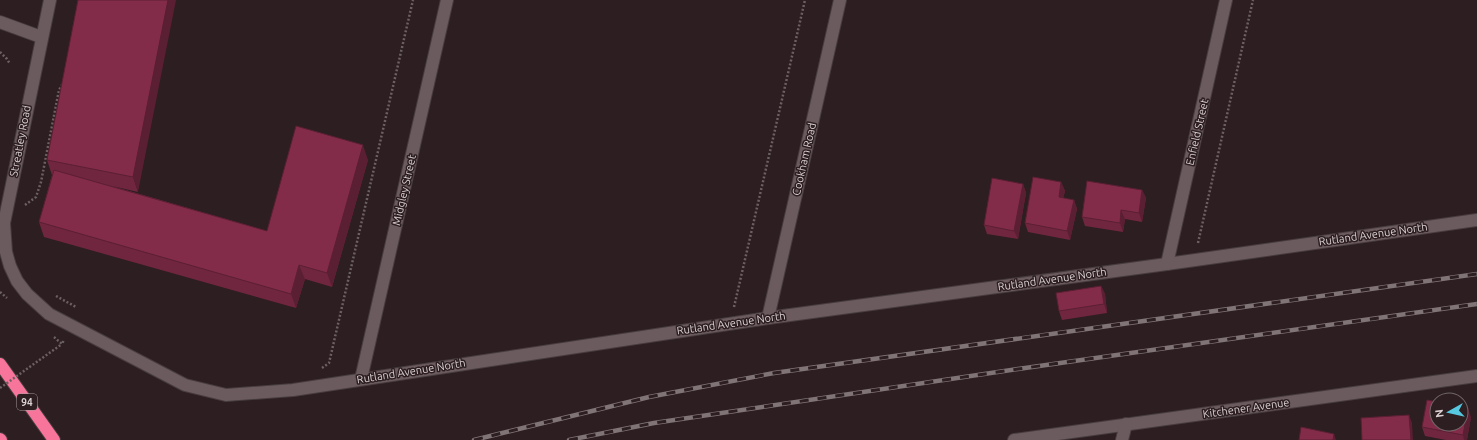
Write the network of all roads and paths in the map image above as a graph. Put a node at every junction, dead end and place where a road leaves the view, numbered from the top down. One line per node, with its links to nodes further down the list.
1 (50, 0): 9 (street, Streatley Road)
2 (413, 0): 24 (path)
3 (447, 0): 26 (street, Midgley Street)
4 (805, 0): 21 (path)
5 (840, 0): 20 (street, Cookham Road)
6 (1226, 0): 16 (street, Enfield Street)
7 (1254, 0): 15 (path)
8 (0, 22): 9 (street)
9 (41, 37): 17 (street, Streatley Road)
10 (0, 52): 11 (path)
11 (10, 64)
12 (66, 80): 13 (path)
13 (21, 210)
14 (1477, 220): 16 (street, Rutland Avenue North)
15 (1197, 246)
16 (1167, 264): 20 (street, Rutland Avenue North)
17 (17, 281): 26 (street, Rutland Avenue North)
18 (52, 293): 19 (path)
19 (77, 308)
20 (768, 318): 21 (street, Rutland Avenue North)
21 (730, 323): 26 (street, Rutland Avenue North)
22 (62, 344): 27 (path, bridge)
23 (0, 364): 29 (highway, 94)
24 (318, 371)
25 (1477, 376): 28 (street, Kitchener Avenue)
26 (361, 379)
27 (0, 388)
28 (1126, 424): 30 (street, Kitchener Avenue); 31 (street)
29 (54, 440)
30 (1014, 440)
31 (1122, 440)

